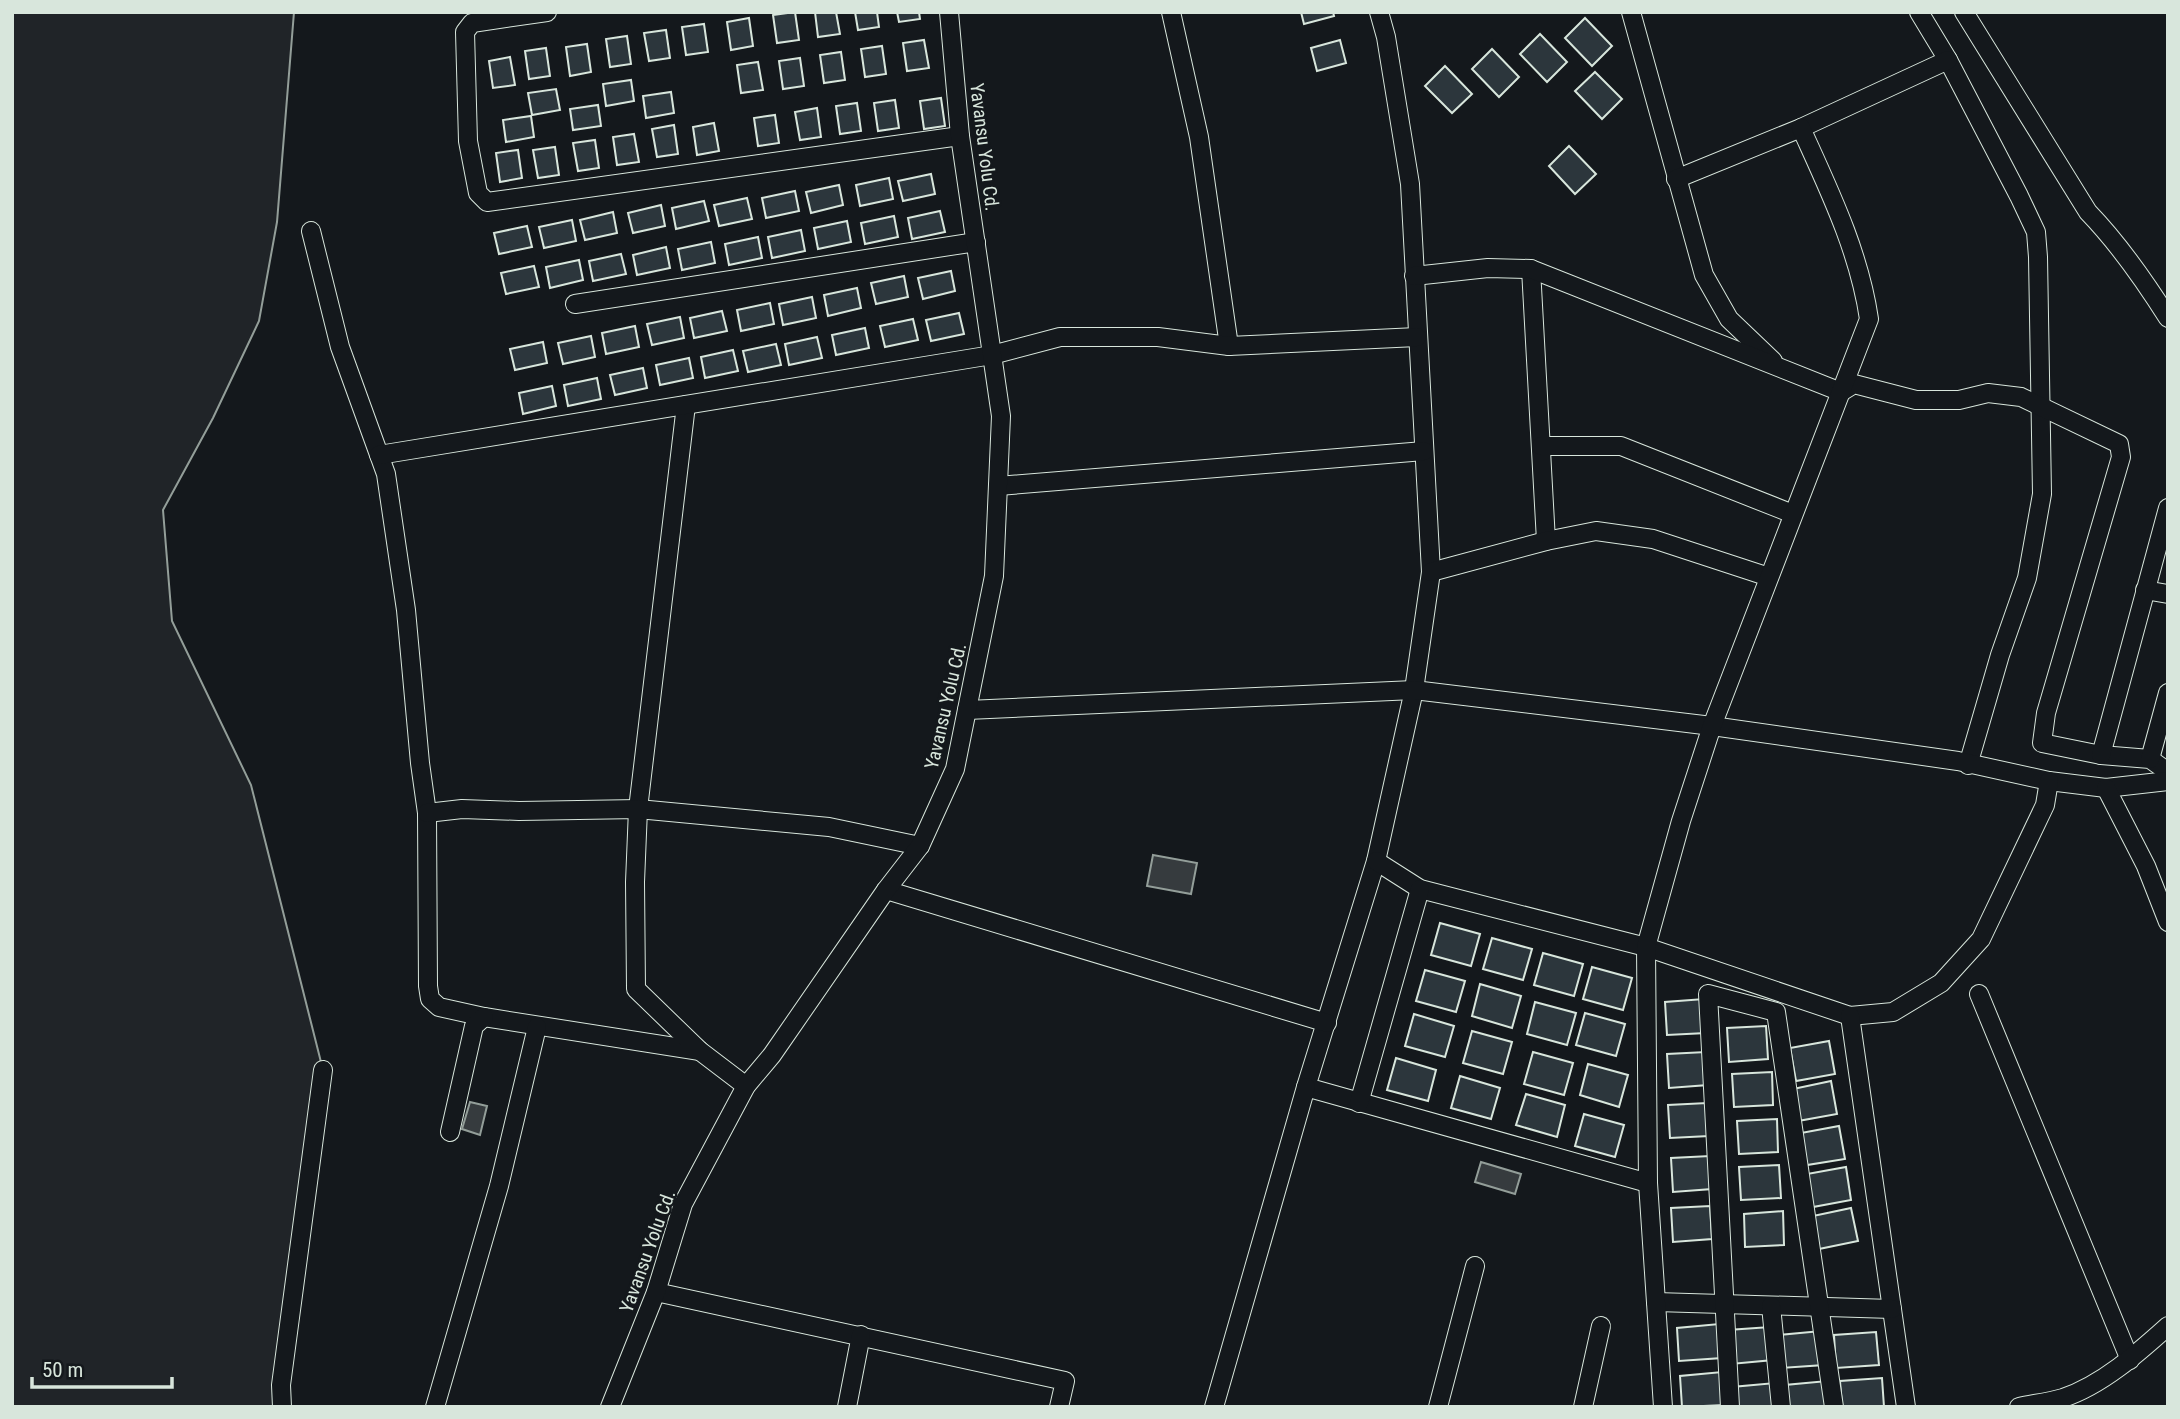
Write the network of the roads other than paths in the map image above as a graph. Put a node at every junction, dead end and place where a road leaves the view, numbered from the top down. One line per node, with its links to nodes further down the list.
1 (547, 12): 10 (street)
2 (949, 12): 10 (street, Yavansu Yolu Cd.)
3 (1171, 12): 19 (street)
4 (1379, 12): 15 (street)
5 (1632, 12): 11 (street)
6 (1919, 12): 8 (street)
7 (1965, 12): 17 (street)
8 (1948, 60): 9 (street); 24 (street)
9 (1801, 128): 11 (street); 22 (street)
10 (960, 136): 13 (street, Yavansu Yolu Cd.)
11 (1676, 179): 21 (street)
12 (312, 230): 27 (street)
13 (976, 242): 16 (street); 20 (street, Yavansu Yolu Cd.)
14 (1531, 269): 15 (street); 21 (street); 25 (street)
15 (1414, 276): 18 (street)
16 (575, 304)
17 (2168, 318)
18 (1417, 337): 19 (street); 26 (street)
19 (1229, 346): 20 (street)
20 (992, 355): 23 (street); 28 (street, Yavansu Yolu Cd.)
21 (1781, 368): 22 (street)
22 (1841, 392): 24 (street); 30 (street)
23 (686, 405): 27 (street); 47 (street)
24 (2039, 407): 40 (street); 42 (street)
25 (1541, 446): 30 (street); 31 (street)
26 (1424, 451): 28 (street); 32 (street)
27 (379, 455): 48 (street)
28 (998, 486): 38 (street, Yavansu Yolu Cd.)
29 (2168, 508): 34 (street)
30 (1793, 514): 33 (street)
31 (1546, 541): 32 (street); 33 (street)
32 (1431, 572): 36 (street)
33 (1769, 577): 39 (street)
34 (2146, 590): 35 (street); 40 (street)
35 (2168, 594)
36 (1414, 690): 38 (street); 39 (street); 50 (street)
37 (2168, 693): 41 (street)
38 (967, 710): 49 (street, Yavansu Yolu Cd.)
39 (1712, 726): 42 (street); 54 (street)
40 (2101, 755): 41 (street)
41 (2150, 759): 43 (street)
42 (1968, 765): 44 (street)
43 (2168, 772)
44 (2049, 781): 46 (street); 56 (street)
45 (2168, 781): 46 (street)
46 (2106, 788): 53 (street)
47 (638, 809): 48 (street); 49 (street); 60 (street)
48 (427, 813): 57 (street)
49 (920, 846): 52 (street, Yavansu Yolu Cd.)
50 (1376, 862): 51 (street); 58 (street)
51 (1420, 889): 54 (street); 64 (street)
52 (886, 890): 58 (street); 62 (street, Yavansu Yolu Cd.)
53 (2168, 922)
54 (1646, 947): 56 (street); 66 (street)
55 (1979, 994): 77 (street)
56 (1850, 1016): 73 (street)
57 (484, 1017): 59 (street); 65 (street)
58 (1327, 1023): 63 (street)
59 (537, 1027): 60 (street); 79 (street)
60 (701, 1051): 62 (street)
61 (323, 1070): 78 (street)
62 (746, 1086): 68 (street, Yavansu Yolu Cd.)
63 (1306, 1087): 64 (street); 83 (street)
64 (1359, 1103): 66 (street)
65 (450, 1132)
66 (1648, 1183): 69 (street)
67 (1475, 1266): 84 (street)
68 (656, 1292): 76 (street); 80 (street, Yavansu Yolu Cd.)
69 (1656, 1302): 70 (street); 86 (street)
70 (1724, 1304): 71 (street); 72 (street); 87 (street)
71 (1771, 1306): 72 (street); 88 (street)
72 (1820, 1308): 73 (street); 89 (street)
73 (1892, 1309): 90 (street)
74 (1601, 1326): 85 (street)
75 (2168, 1326): 77 (street)
76 (861, 1335): 81 (street); 82 (street)
77 (2130, 1360): 91 (street)
78 (282, 1407)
79 (436, 1407)
80 (610, 1407)
81 (847, 1407)
82 (1059, 1407)
83 (1214, 1407)
84 (1438, 1407)
85 (1583, 1407)
86 (1663, 1407)
87 (1730, 1407)
88 (1781, 1407)
89 (1835, 1407)
90 (1906, 1407)
91 (2019, 1407)

